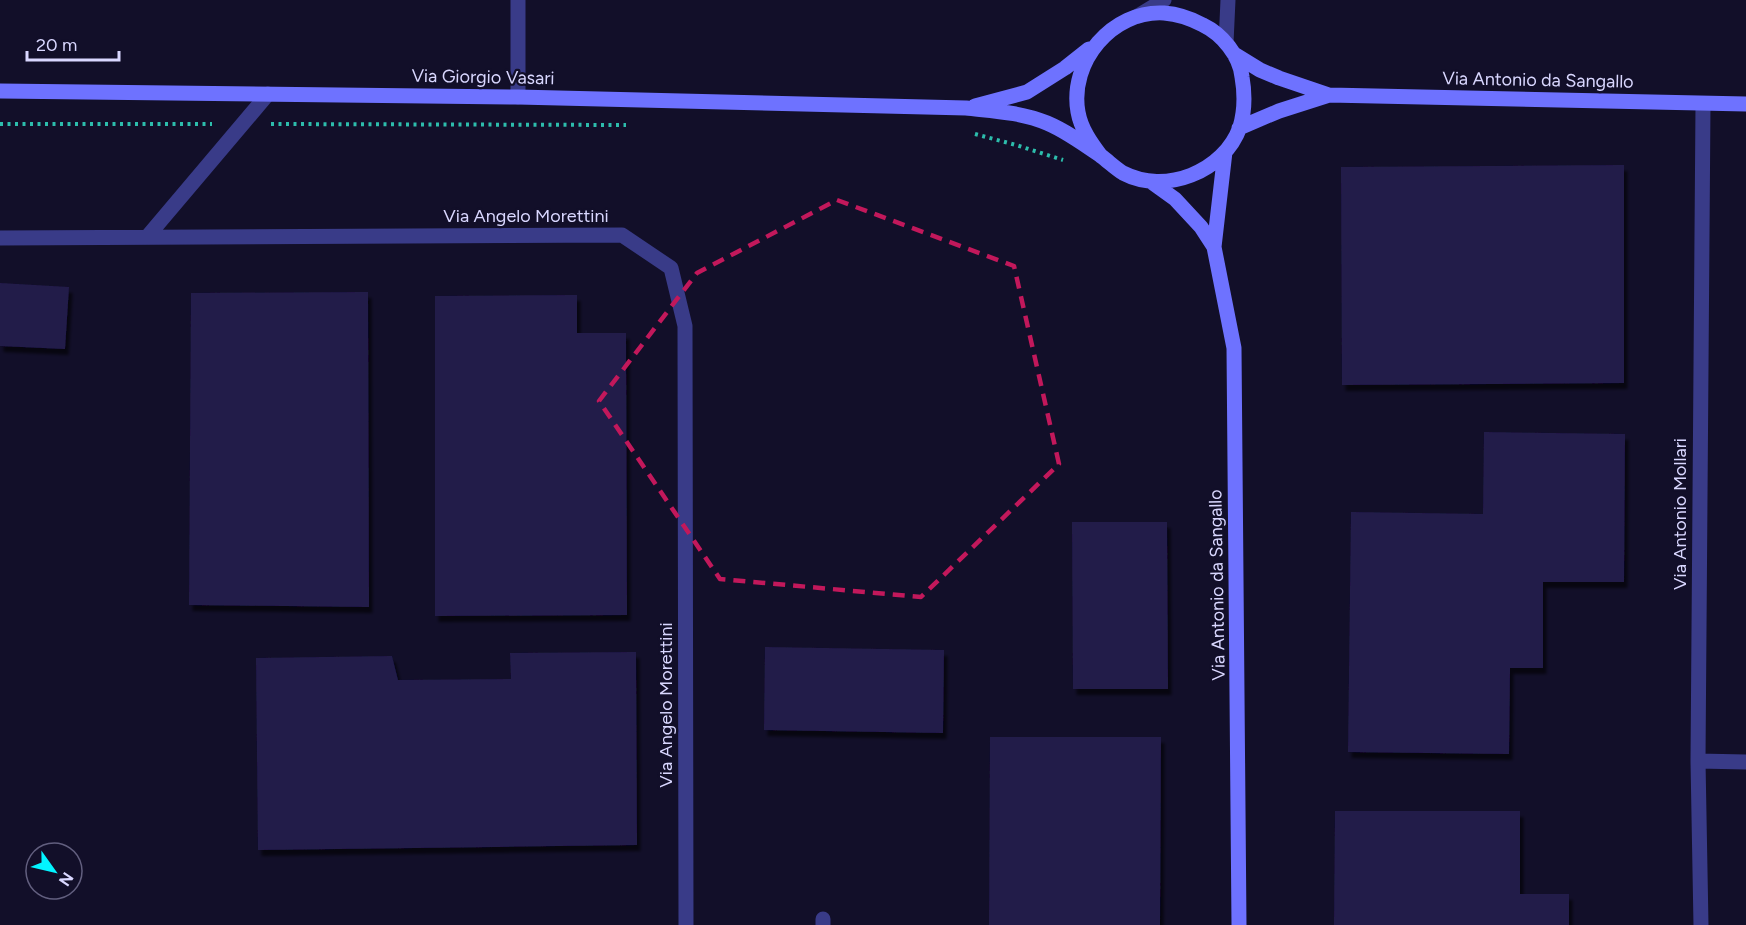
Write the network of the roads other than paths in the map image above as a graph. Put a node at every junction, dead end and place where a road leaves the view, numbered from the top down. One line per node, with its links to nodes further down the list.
1 (518, 0): 10 (street)
2 (1164, 0): 4 (street)
3 (1228, 0): 6 (street)
4 (1137, 16): 5 (main road, Via Antonio da Sangallo); 6 (main road, Via Antonio da Sangallo)
5 (1097, 43): 13 (main road, Via Giorgio Vasari); 16 (main road, Via Antonio da Sangallo)
6 (1230, 49): 9 (main road, Via Antonio da Sangallo); 14 (main road, Via Antonio da Sangallo)
7 (0, 91): 8 (main road, Via Giorgio Vasari)
8 (268, 94): 10 (main road, Via Giorgio Vasari); 18 (street)
9 (1329, 95): 11 (main road, Via Antonio da Sangallo); 14 (main road, Via Antonio da Sangallo)
10 (518, 96): 13 (main road, Via Giorgio Vasari)
11 (1702, 104): 12 (main road, Via Antonio da Sangallo); 21 (street, Via Antonio Mollari)
12 (1746, 104)
13 (966, 108): 16 (main road, Via Giorgio Vasari)
14 (1239, 128): 15 (main road, Via Antonio da Sangallo)
15 (1225, 152): 17 (main road, Via Antonio da Sangallo); 20 (main road, Via Antonio da Sangallo)
16 (1101, 156): 17 (main road, Via Antonio da Sangallo)
17 (1150, 181): 20 (main road, Via Antonio da Sangallo)
18 (147, 237): 19 (street, Via Angelo Morettini); 23 (street, Via Angelo Morettini)
19 (0, 238)
20 (1214, 248): 24 (main road, Via Antonio da Sangallo)
21 (1698, 761): 22 (street); 25 (street, Via Antonio Mollari)
22 (1746, 762)
23 (686, 925)
24 (1239, 925)
25 (1701, 925)

